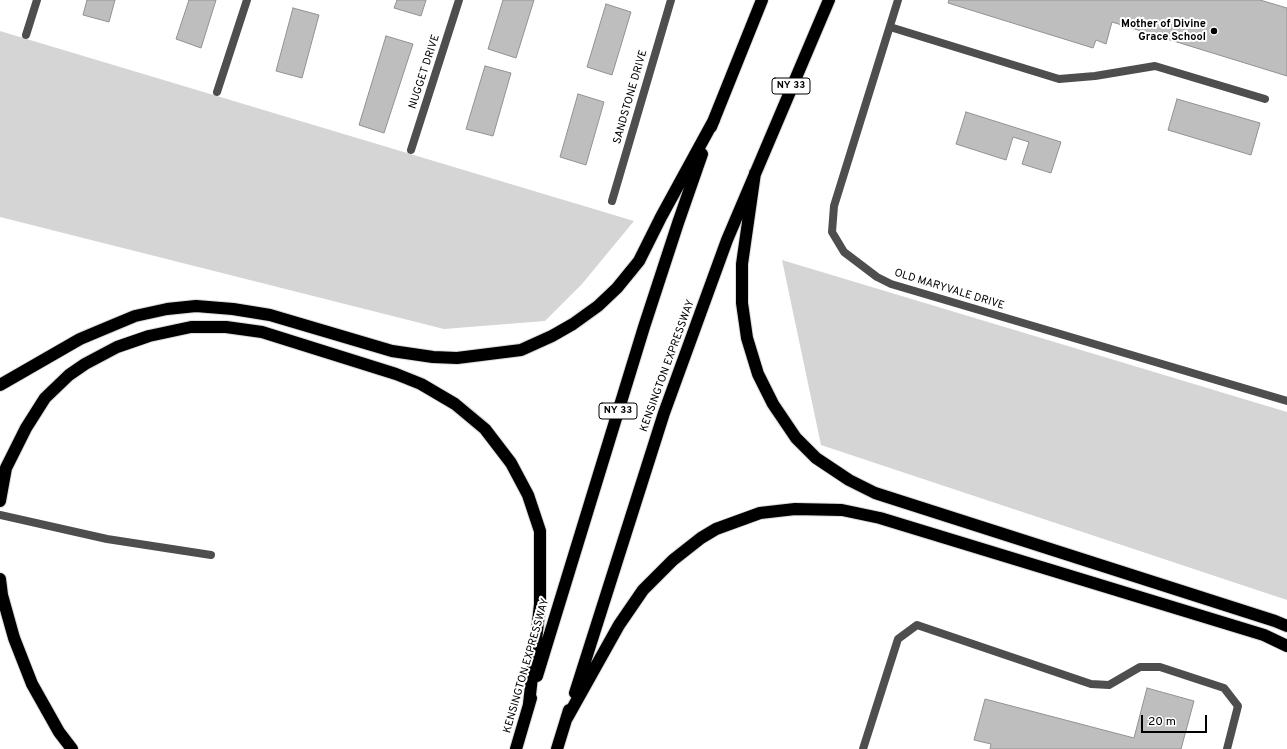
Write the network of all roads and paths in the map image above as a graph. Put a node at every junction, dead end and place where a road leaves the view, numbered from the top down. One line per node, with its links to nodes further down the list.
1 (37, 0): 9 (street)
2 (247, 0): 10 (street)
3 (459, 0): 13 (street, NUGGET DRIVE)
4 (671, 0): 15 (street, SANDSTONE DRIVE)
5 (762, 0): 12 (highway, KENSINGTON EXPRESSWAY / NY 33)
6 (829, 0): 14 (highway, KENSINGTON EXPRESSWAY / NY 33)
7 (898, 0): 8 (street, OLD MARYVALE DRIVE)
8 (890, 27): 11 (street); 17 (street, OLD MARYVALE DRIVE)
9 (26, 35)
10 (217, 92)
11 (1265, 99)
12 (714, 120): 16 (highway); 24 (highway, KENSINGTON EXPRESSWAY / NY 33)
13 (411, 150)
14 (755, 173): 22 (highway); 25 (highway, KENSINGTON EXPRESSWAY / NY 33)
15 (612, 201)
16 (0, 385)
17 (1287, 401)
18 (0, 501): 24 (highway)
19 (0, 515): 20 (street)
20 (211, 555)
21 (0, 579): 26 (highway)
22 (1287, 626)
23 (1287, 646): 25 (highway)
24 (529, 704): 27 (highway, KENSINGTON EXPRESSWAY / NY 33)
25 (566, 718): 28 (highway, KENSINGTON EXPRESSWAY / NY 33)
26 (72, 749)
27 (516, 749)
28 (557, 749)
29 (863, 749): 30 (street)
30 (1227, 749)

